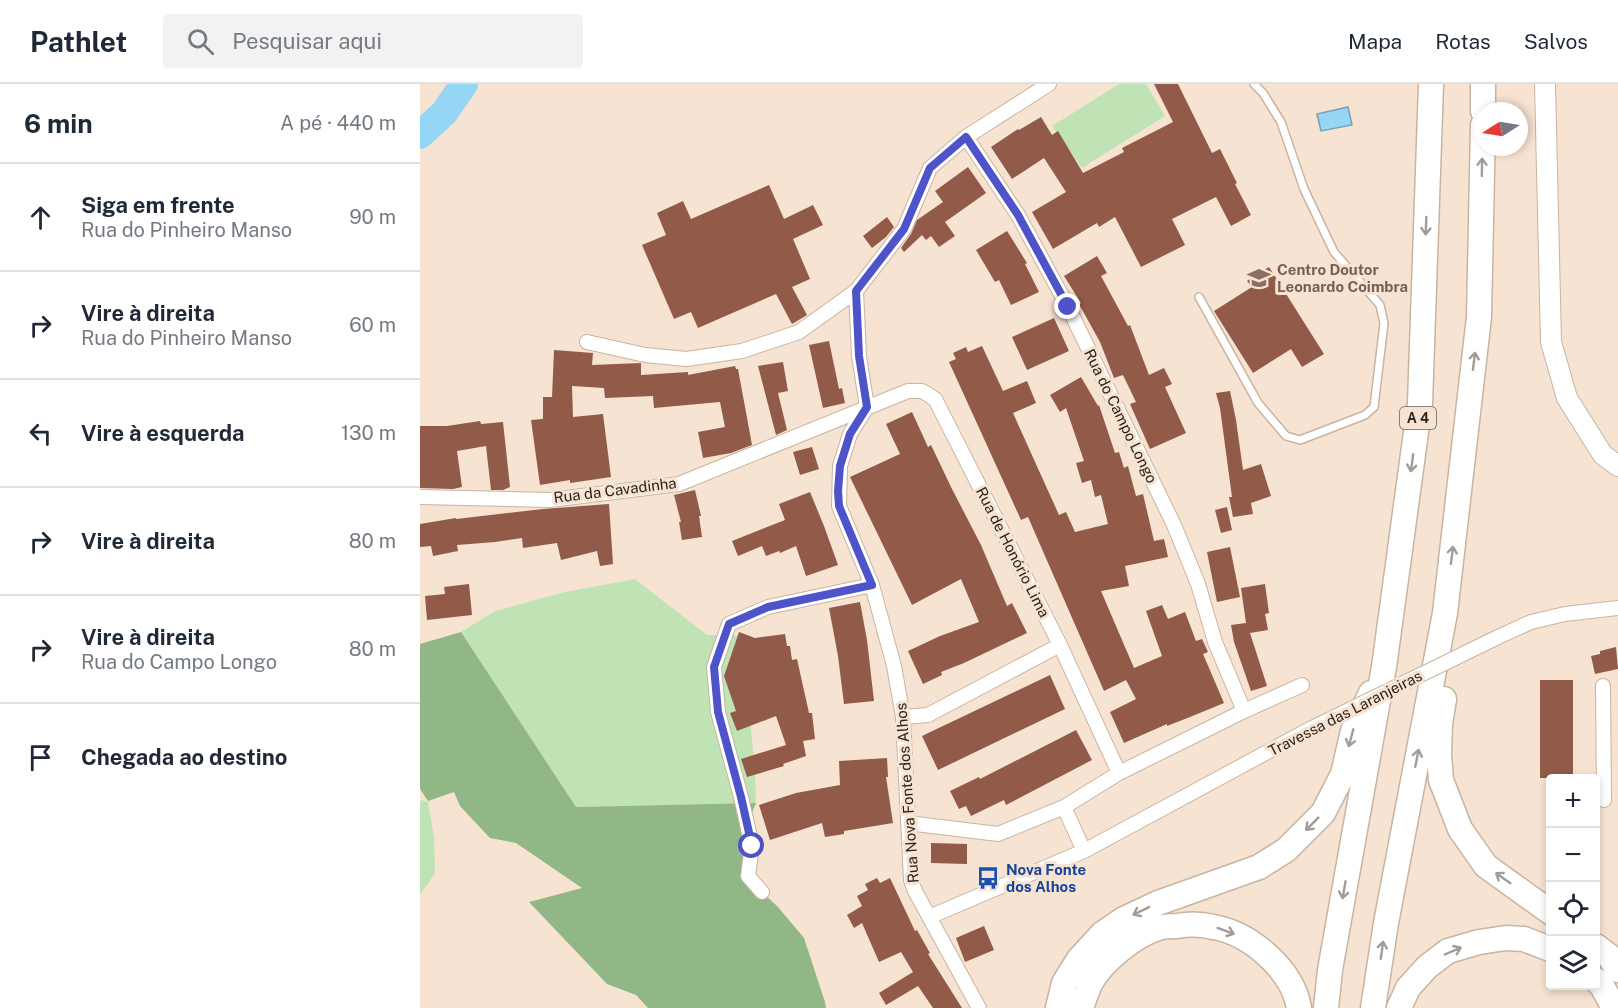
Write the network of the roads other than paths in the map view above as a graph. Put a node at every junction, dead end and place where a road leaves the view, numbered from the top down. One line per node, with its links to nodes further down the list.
1 (1049, 84): 7 (street)
2 (1254, 84): 10 (lane)
3 (1431, 84): 19 (highway, A 4, one-way to 19)
4 (1483, 84): 6 (highway)
5 (1545, 84): 13 (street)
6 (1483, 102)
7 (966, 137): 9 (street); 22 (street, Rua do Campo Longo)
8 (1482, 156): 17 (highway, one-way to 8)
9 (856, 291): 11 (street); 12 (street)
10 (1199, 297)
11 (587, 342)
12 (867, 407): 14 (street, Rua da Cavadinha); 15 (street, Rua Nova Fonte dos Alhos); 18 (street, Rua de Honório Lima)
13 (1618, 466)
14 (420, 497)
15 (872, 585): 23 (street, Rua Nova Fonte dos Alhos); 31 (street)
16 (1618, 608): 30 (street, Travessa das Laranjeiras, bridge)
17 (1445, 613): 32 (highway, one-way to 17); 43 (highway, one-way to 17)
18 (1060, 645): 23 (street); 26 (street, Rua de Honório Lima)
19 (1384, 667): 39 (highway, one-way to 39); 42 (highway, A 4, one-way to 42)
20 (1302, 685): 22 (street)
21 (1603, 686): 25 (street)
22 (1244, 711): 26 (street)
23 (903, 717): 29 (street, Rua Nova Fonte dos Alhos)
24 (1618, 752): 25 (street)
25 (1603, 753): 27 (street)
26 (1119, 772): 28 (street)
27 (1604, 801)
28 (1064, 807): 29 (street); 30 (street)
29 (908, 823): 33 (street, Rua Nova Fonte dos Alhos)
30 (1084, 851): 33 (street, Travessa das Laranjeiras)
31 (762, 892)
32 (1546, 908)
33 (928, 917): 38 (street, Rua Nova Fonte dos Alhos)
34 (1546, 947): 44 (highway, one-way to 34)
35 (1600, 949): 36 (highway)
36 (1618, 970)
37 (1600, 984): 45 (highway)
38 (979, 1008)
39 (1058, 1008)
40 (1081, 1008): 41 (highway, one-way to 41)
41 (1299, 1008)
42 (1326, 1008)
43 (1373, 1008)
44 (1399, 1008)
45 (1614, 1008)

